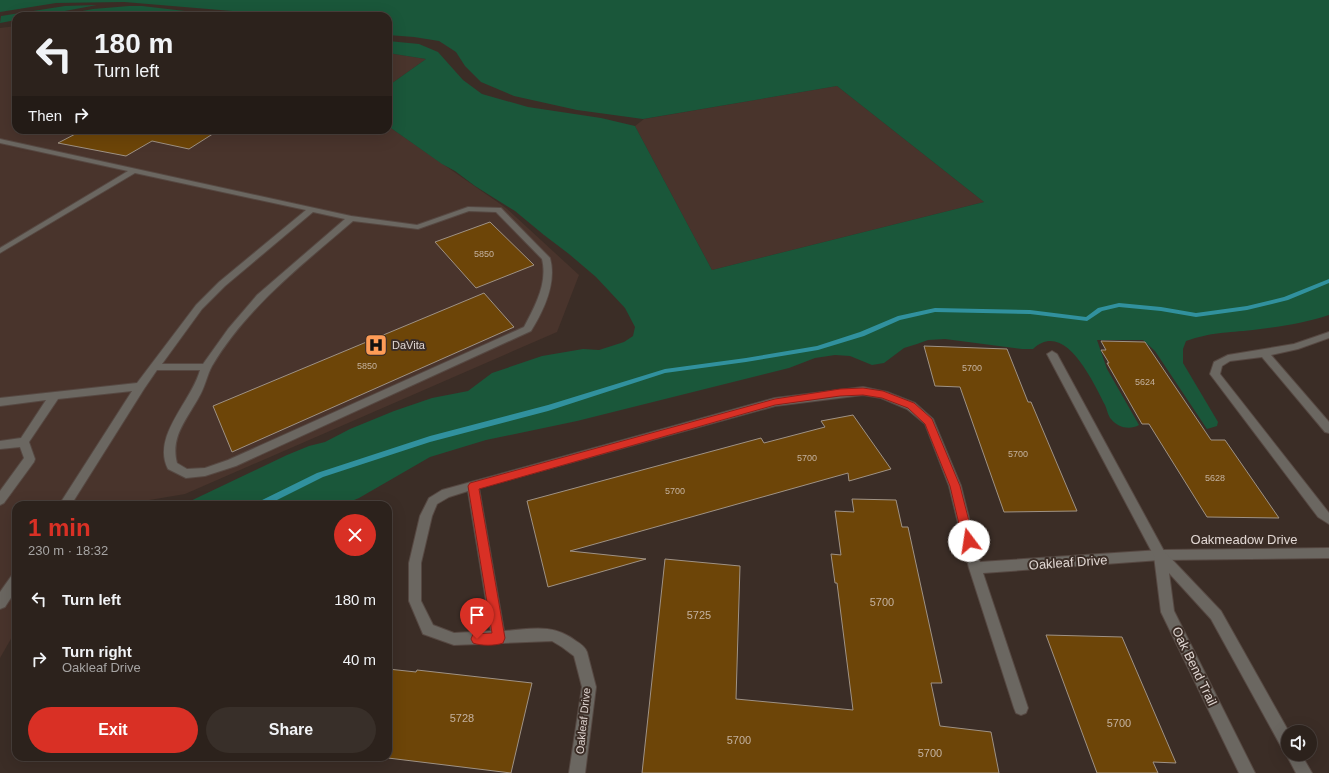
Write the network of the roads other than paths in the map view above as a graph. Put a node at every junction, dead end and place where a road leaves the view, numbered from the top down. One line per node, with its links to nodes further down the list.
1 (0, 141): 2 (street)
2 (135, 170): 3 (street); 5 (street)
3 (312, 209): 4 (street); 10 (street)
4 (351, 218): 9 (street); 9 (street)
5 (0, 250)
6 (1329, 335): 7 (street)
7 (1264, 353): 14 (street); 20 (street)
8 (1052, 354): 22 (street, Oak Bend Trail)
9 (206, 366): 10 (street)
10 (154, 367): 11 (street)
11 (140, 386): 12 (street); 19 (street)
12 (55, 395): 13 (street); 15 (street)
13 (0, 402)
14 (1329, 429)
15 (24, 442): 16 (street); 18 (street)
16 (0, 445)
17 (473, 486): 23 (street, Oakleaf Drive); 26 (street); 26 (street, Oakleaf Drive)
18 (0, 500)
19 (68, 501)
20 (1329, 519)
21 (1329, 553): 22 (street, Oakmeadow Drive)
22 (1160, 555): 23 (street, Oakleaf Drive); 28 (street, Oak Bend Trail); 31 (street, Oak Bend Trail)
23 (976, 568): 27 (street, Oakleaf Drive)
24 (12, 585): 25 (street)
25 (0, 602)
26 (499, 638): 30 (street, Oakleaf Drive)
27 (1021, 708)
28 (1281, 732)
29 (1297, 761): 32 (street)
30 (577, 773)
31 (1247, 773)
32 (1304, 773)

